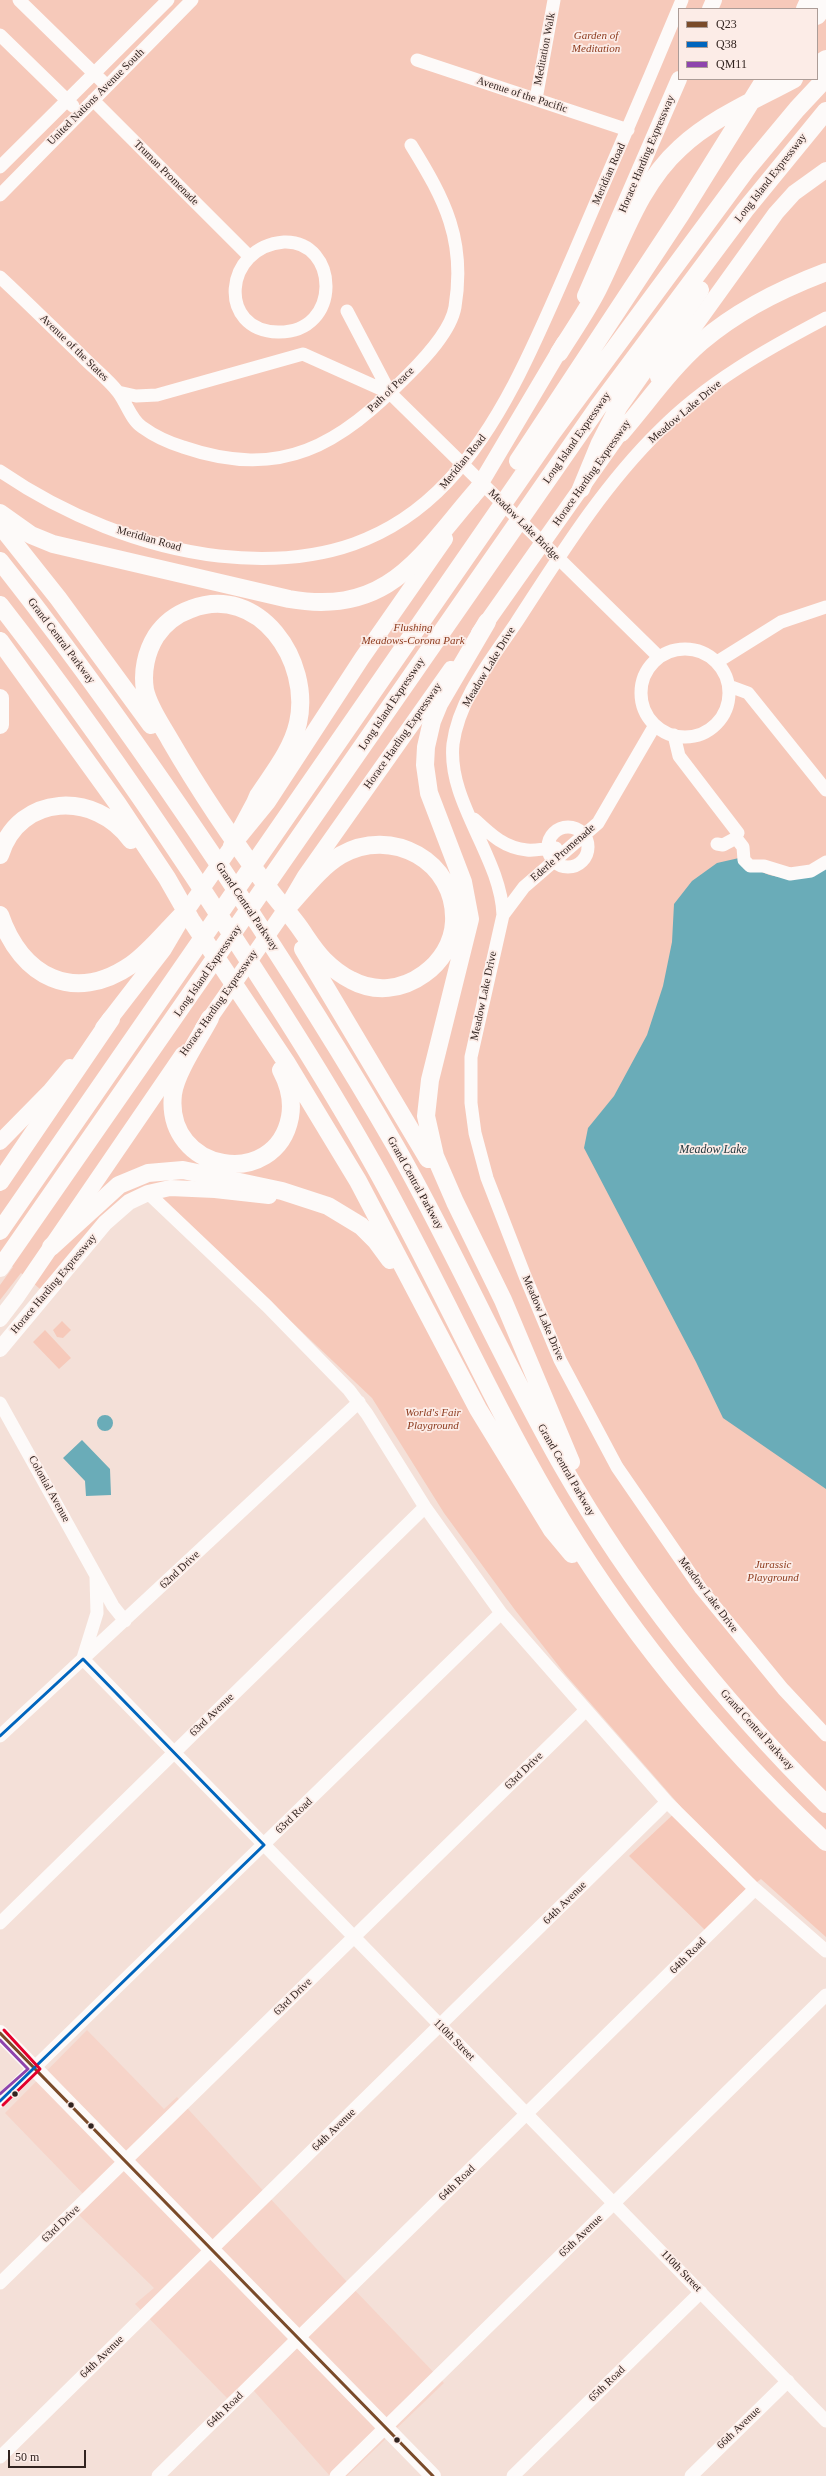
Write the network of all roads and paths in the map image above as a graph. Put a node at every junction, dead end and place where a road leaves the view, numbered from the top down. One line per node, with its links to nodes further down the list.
1 (19, 0): 10 (street)
2 (168, 0): 10 (street)
3 (192, 0): 16 (street, United Nations Avenue South)
4 (554, 0): 17 (street, Meditation Walk)
5 (826, 3): 7 (highway)
6 (678, 10): 22 (street, Meridian Road)
7 (818, 15)
8 (0, 35): 18 (street)
9 (417, 60): 17 (street, Avenue of the Pacific)
10 (93, 73): 16 (street); 18 (street)
11 (826, 78): 47 (highway, Long Island Expressway)
12 (679, 80): 34 (main road, Horace Harding Expressway)
13 (764, 80): 28 (highway)
14 (774, 80): 28 (highway)
15 (792, 80): 34 (highway)
16 (107, 86): 19 (street, United Nations Avenue South)
17 (536, 99): 22 (street, Avenue of the Pacific)
18 (66, 100): 21 (street); 24 (street)
19 (94, 100): 21 (street, United Nations Avenue South); 29 (street, Truman Promenade)
20 (826, 111): 27 (highway, Long Island Expressway)
21 (80, 113): 26 (street, United Nations Avenue South)
22 (628, 130): 39 (street, Meridian Road)
23 (411, 145): 36 (street, Path of Peace)
24 (0, 168)
25 (826, 170): 38 (main road, Horace Harding Expressway)
26 (0, 194)
27 (745, 210): 41 (highway); 87 (highway, Long Island Expressway)
28 (681, 214): 47 (highway)
29 (249, 256): 29 (street)
30 (826, 272): 38 (highway)
31 (0, 276): 35 (street, Avenue of the States)
32 (347, 311): 36 (street)
33 (826, 318): 60 (street, Meadow Lake Drive)
34 (559, 353): 40 (main road, Horace Harding Expressway)
35 (118, 392): 36 (street); 37 (street, Avenue of the States)
36 (390, 393): 37 (street, Path of Peace); 50 (street, Meadow Lake Bridge)
37 (140, 426)
38 (621, 433): 41 (main road, Horace Harding Expressway)
39 (0, 471)
40 (479, 488): 42 (highway); 59 (main road, Horace Harding Expressway)
41 (581, 489): 48 (main road, Horace Harding Expressway)
42 (0, 513)
43 (0, 525): 57 (highway)
44 (0, 561): 94 (highway, Grand Central Parkway)
45 (0, 605): 98 (highway)
46 (826, 607): 51 (street)
47 (421, 622): 85 (highway, Long Island Expressway)
48 (487, 622): 70 (main road, Horace Harding Expressway); 83 (highway)
49 (0, 641): 74 (highway)
50 (659, 657): 51 (street); 55 (street)
51 (717, 662): 52 (street)
52 (729, 686): 56 (street); 58 (street)
53 (0, 698): 54 (highway)
54 (0, 724)
55 (655, 725): 56 (street); 62 (street, Ederle Promenade)
56 (674, 735): 61 (street)
57 (182, 760): 59 (highway); 71 (highway)
58 (826, 790)
59 (258, 806): 64 (highway)
60 (470, 814): 65 (street); 75 (street, Meadow Lake Drive)
61 (738, 833)
62 (585, 835): 65 (street); 66 (street, Ederle Promenade); 68 (street)
63 (717, 844): 69 (street)
64 (232, 846): 74 (main road)
65 (548, 848): 66 (street); 68 (street)
66 (572, 848): 68 (street, Ederle Promenade)
67 (0, 855): 74 (highway)
68 (555, 861): 75 (street, Ederle Promenade)
69 (826, 862)
70 (307, 880): 71 (highway); 72 (highway)
71 (269, 889): 83 (highway)
72 (285, 910): 78 (main road, Horace Harding Expressway)
73 (0, 915): 76 (highway)
74 (189, 915): 76 (highway); 77 (highway)
75 (502, 915): 101 (street, Meadow Lake Drive)
76 (160, 944): 79 (main road)
77 (241, 997): 78 (highway); 89 (highway)
78 (210, 1018): 86 (main road, Horace Harding Expressway)
79 (110, 1019): 80 (main road); 81 (highway)
80 (0, 1142)
81 (0, 1182)
82 (148, 1193): 84 (main road, Horace Harding Expressway); 90 (main road, Horace Harding Expressway); 91 (street)
83 (455, 1202): 94 (highway)
84 (328, 1206): 86 (highway); 89 (highway)
85 (0, 1230)
86 (52, 1246): 88 (main road, Horace Harding Expressway)
87 (0, 1268)
88 (0, 1319)
89 (437, 1335): 98 (highway)
90 (0, 1349)
91 (359, 1402): 93 (street); 97 (street, 62nd Drive)
92 (0, 1403): 95 (street, Colonial Avenue)
93 (425, 1507): 96 (street); 103 (street, 63rd Avenue)
94 (593, 1518): 105 (highway, Grand Central Parkway)
95 (96, 1576): 97 (street, Colonial Avenue); 99 (street, Colonial Avenue)
96 (501, 1613): 100 (street); 107 (street, 63rd Road)
97 (125, 1620): 99 (street, 62nd Drive)
98 (635, 1628): 106 (highway)
99 (83, 1659): 102 (street, 62nd Drive); 103 (street, 110th Street)
100 (585, 1711): 104 (street); 110 (street, 63rd Drive)
101 (826, 1734)
102 (0, 1736)
103 (174, 1753): 107 (street, 110th Street); 109 (street, 63rd Avenue)
104 (667, 1802): 108 (street); 113 (street, 64th Avenue)
105 (826, 1804)
106 (826, 1842)
107 (264, 1845): 110 (street, 110th Street); 115 (street, 63rd Road)
108 (755, 1890): 111 (street); 117 (street, 64th Road)
109 (0, 1923)
110 (354, 1937): 113 (street, 110th Street); 118 (street, 63rd Drive)
111 (826, 1951)
112 (826, 1995): 119 (street, 65th Avenue)
113 (440, 2026): 117 (street, 110th Street); 120 (street, 64th Avenue)
114 (0, 2034): 115 (main road)
115 (35, 2069): 116 (street, 63rd Road); 118 (main road)
116 (0, 2102)
117 (528, 2115): 119 (street, 110th Street); 123 (street, 64th Road)
118 (125, 2161): 120 (main road); 121 (street, 63rd Drive)
119 (614, 2203): 122 (street, 110th Street); 126 (street, 65th Avenue)
120 (212, 2250): 123 (main road); 127 (street, 64th Avenue)
121 (0, 2283)
122 (702, 2292): 124 (street, 110th Street); 131 (street, 65th Road)
123 (298, 2338): 126 (main road); 128 (street, 64th Road)
124 (788, 2381): 125 (street, 110th Street); 132 (street, 66th Avenue)
125 (826, 2420)
126 (386, 2427): 129 (street, 65th Avenue); 130 (main road)
127 (0, 2457)
128 (158, 2476)
129 (336, 2476)
130 (433, 2476)
131 (513, 2476)
132 (690, 2476)

